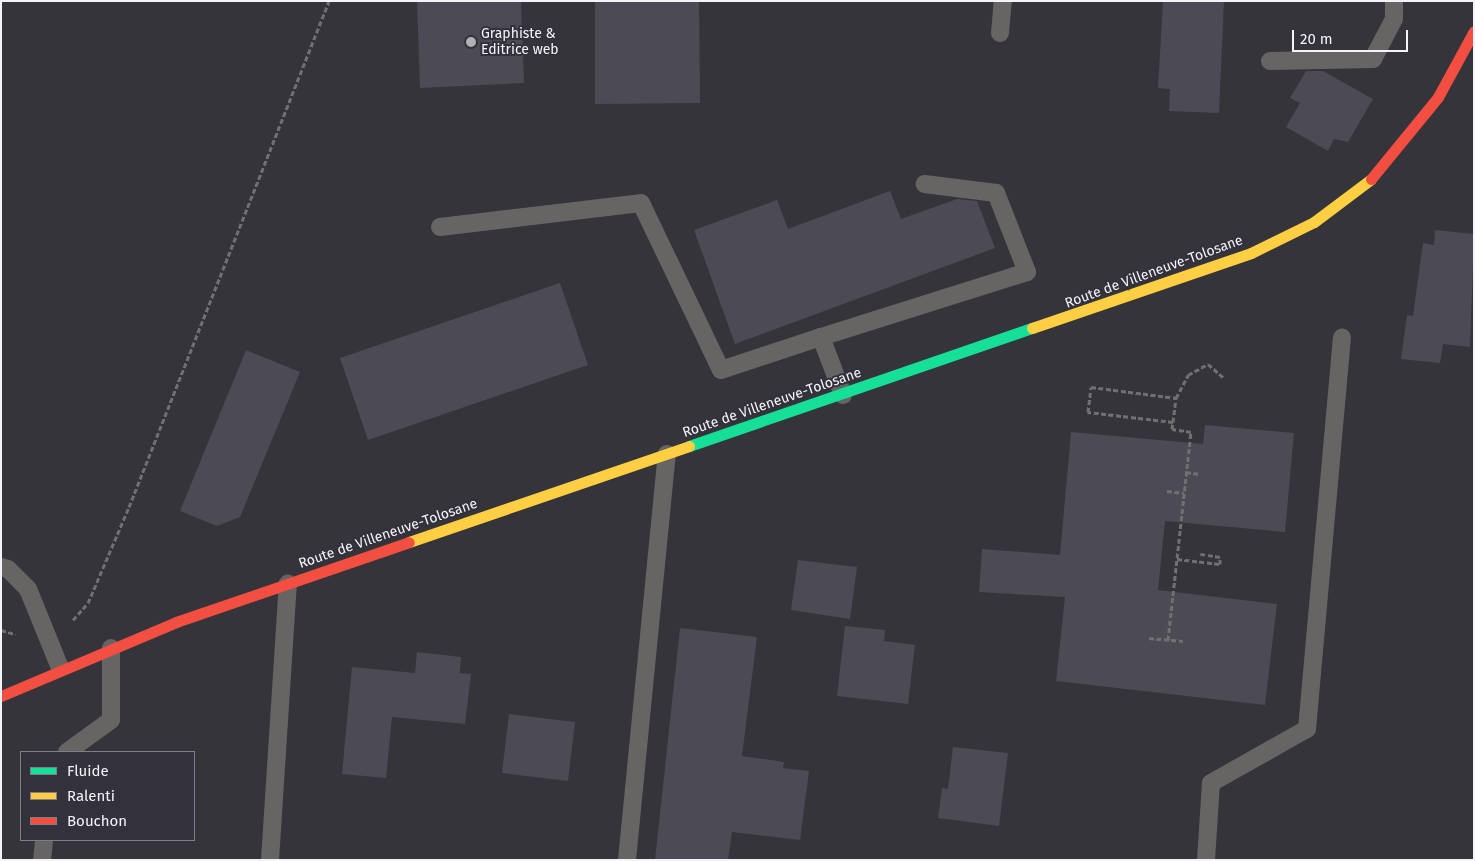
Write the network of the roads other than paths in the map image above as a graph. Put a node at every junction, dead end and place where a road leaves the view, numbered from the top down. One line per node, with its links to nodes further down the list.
1 (1003, 1): 4 (lane)
2 (1394, 1): 5 (lane)
3 (1474, 32): 10 (street, Route de Villeneuve-Tolosane)
4 (1000, 33)
5 (1270, 61)
6 (925, 184): 8 (lane)
7 (440, 227): 8 (lane)
8 (821, 337): 10 (lane)
9 (1342, 338): 22 (lane)
10 (843, 395): 11 (street, Route de Villeneuve-Tolosane)
11 (667, 454): 13 (street, Route de Villeneuve-Tolosane); 21 (lane)
12 (1, 567): 15 (lane)
13 (288, 584): 14 (street, Route de Villeneuve-Tolosane); 20 (lane)
14 (111, 648): 15 (street, Route de Villeneuve-Tolosane); 17 (lane)
15 (60, 668): 16 (street, Route de Villeneuve-Tolosane)
16 (1, 696)
17 (69, 751)
18 (44, 841): 19 (lane)
19 (42, 860)
20 (270, 860)
21 (627, 860)
22 (1206, 860)

